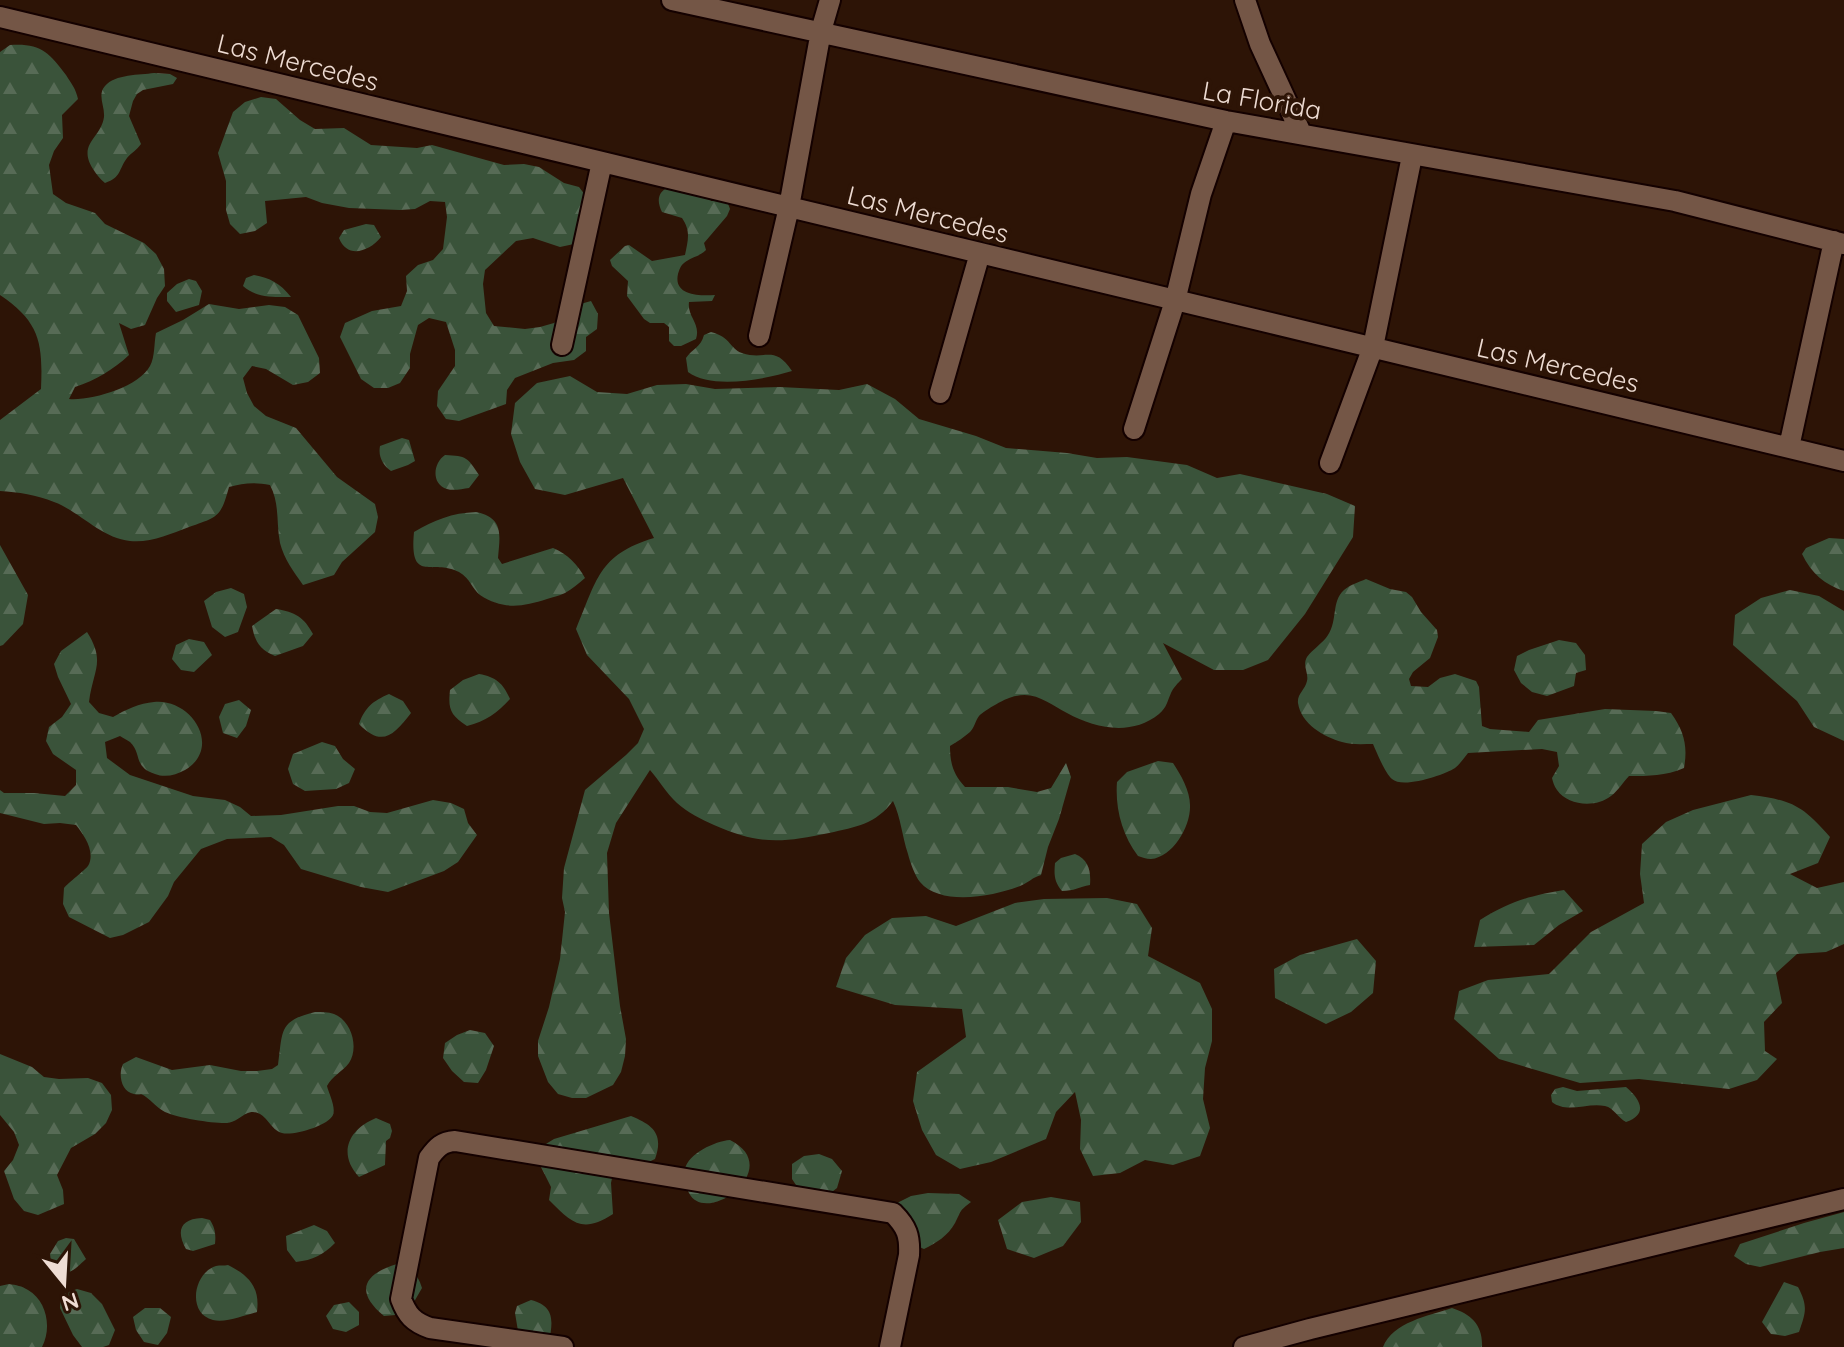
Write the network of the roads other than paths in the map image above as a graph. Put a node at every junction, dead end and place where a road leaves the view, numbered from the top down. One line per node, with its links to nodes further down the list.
1 (672, 0): 5 (street, La Florida)
2 (830, 0): 5 (street)
3 (1245, 0): 7 (street)
4 (0, 17): 9 (street, Las Mercedes)
5 (821, 31): 6 (street, La Florida); 10 (street)
6 (1226, 121): 7 (street, La Florida); 13 (street)
7 (1301, 133): 8 (street, La Florida)
8 (1412, 156): 11 (street, La Florida); 16 (street)
9 (602, 162): 10 (street, Las Mercedes); 15 (street)
10 (789, 207): 12 (street, Las Mercedes); 14 (street)
11 (1839, 242): 19 (street)
12 (980, 253): 13 (street, Las Mercedes); 17 (street)
13 (1175, 301): 16 (street, Las Mercedes); 18 (street)
14 (759, 336)
15 (562, 345)
16 (1373, 347): 19 (street, Las Mercedes); 21 (street)
17 (940, 393)
18 (1134, 429)
19 (1789, 447): 20 (street, Las Mercedes)
20 (1844, 461)
21 (1330, 463)
22 (1844, 1199): 25 (street)
23 (563, 1347): 24 (street)
24 (890, 1347)
25 (1244, 1347)

